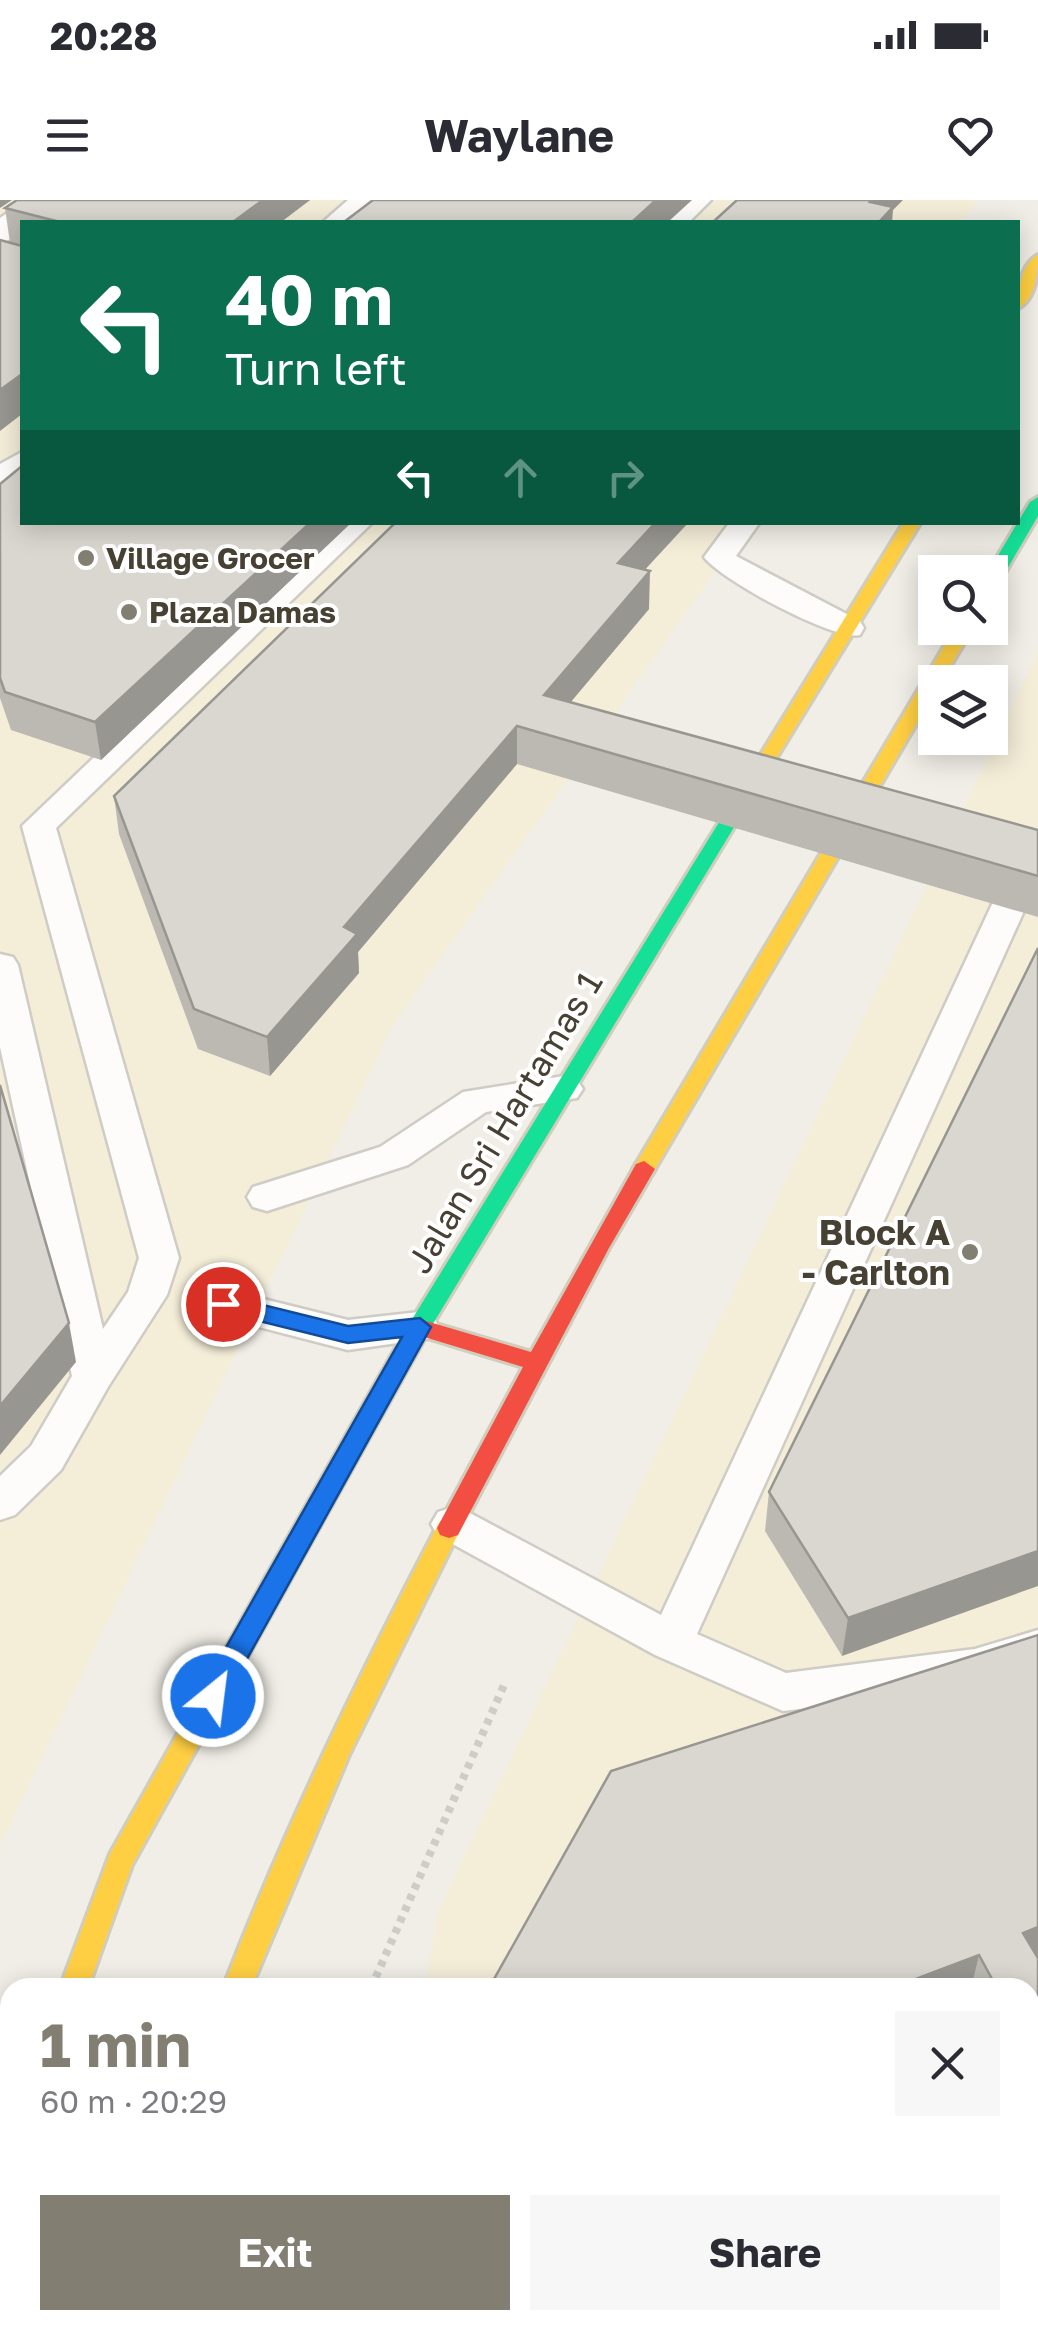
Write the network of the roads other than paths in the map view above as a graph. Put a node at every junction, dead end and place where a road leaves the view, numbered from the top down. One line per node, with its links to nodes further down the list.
1 (49, 200): 4 (street)
2 (364, 200): 5 (lane)
3 (699, 200): 6 (lane)
4 (20, 220)
5 (338, 220)
6 (677, 220)
7 (1038, 260): 8 (street)
8 (1020, 300)
9 (20, 463): 10 (lane)
10 (0, 478)
11 (1038, 502): 15 (street)
12 (356, 525): 25 (lane)
13 (744, 525): 16 (lane)
14 (911, 525): 16 (street, Jalan Sri Hartamas 1)
15 (1007, 555)
16 (848, 628): 20 (street, Jalan Sri Hartamas 1)
17 (954, 645): 24 (street)
18 (1038, 842): 28 (lane)
19 (0, 965): 25 (lane)
20 (564, 1090): 21 (lane); 23 (street, Jalan Sri Hartamas 1)
21 (268, 1197)
22 (223, 1304): 23 (lane)
23 (420, 1327): 24 (street); 30 (street, Jalan Sri Hartamas 1)
24 (538, 1363): 27 (street)
25 (93, 1376): 26 (lane)
26 (0, 1504)
27 (454, 1524): 28 (lane); 31 (street)
28 (671, 1642): 29 (lane)
29 (1038, 1649)
30 (78, 1978)
31 (241, 1978)

